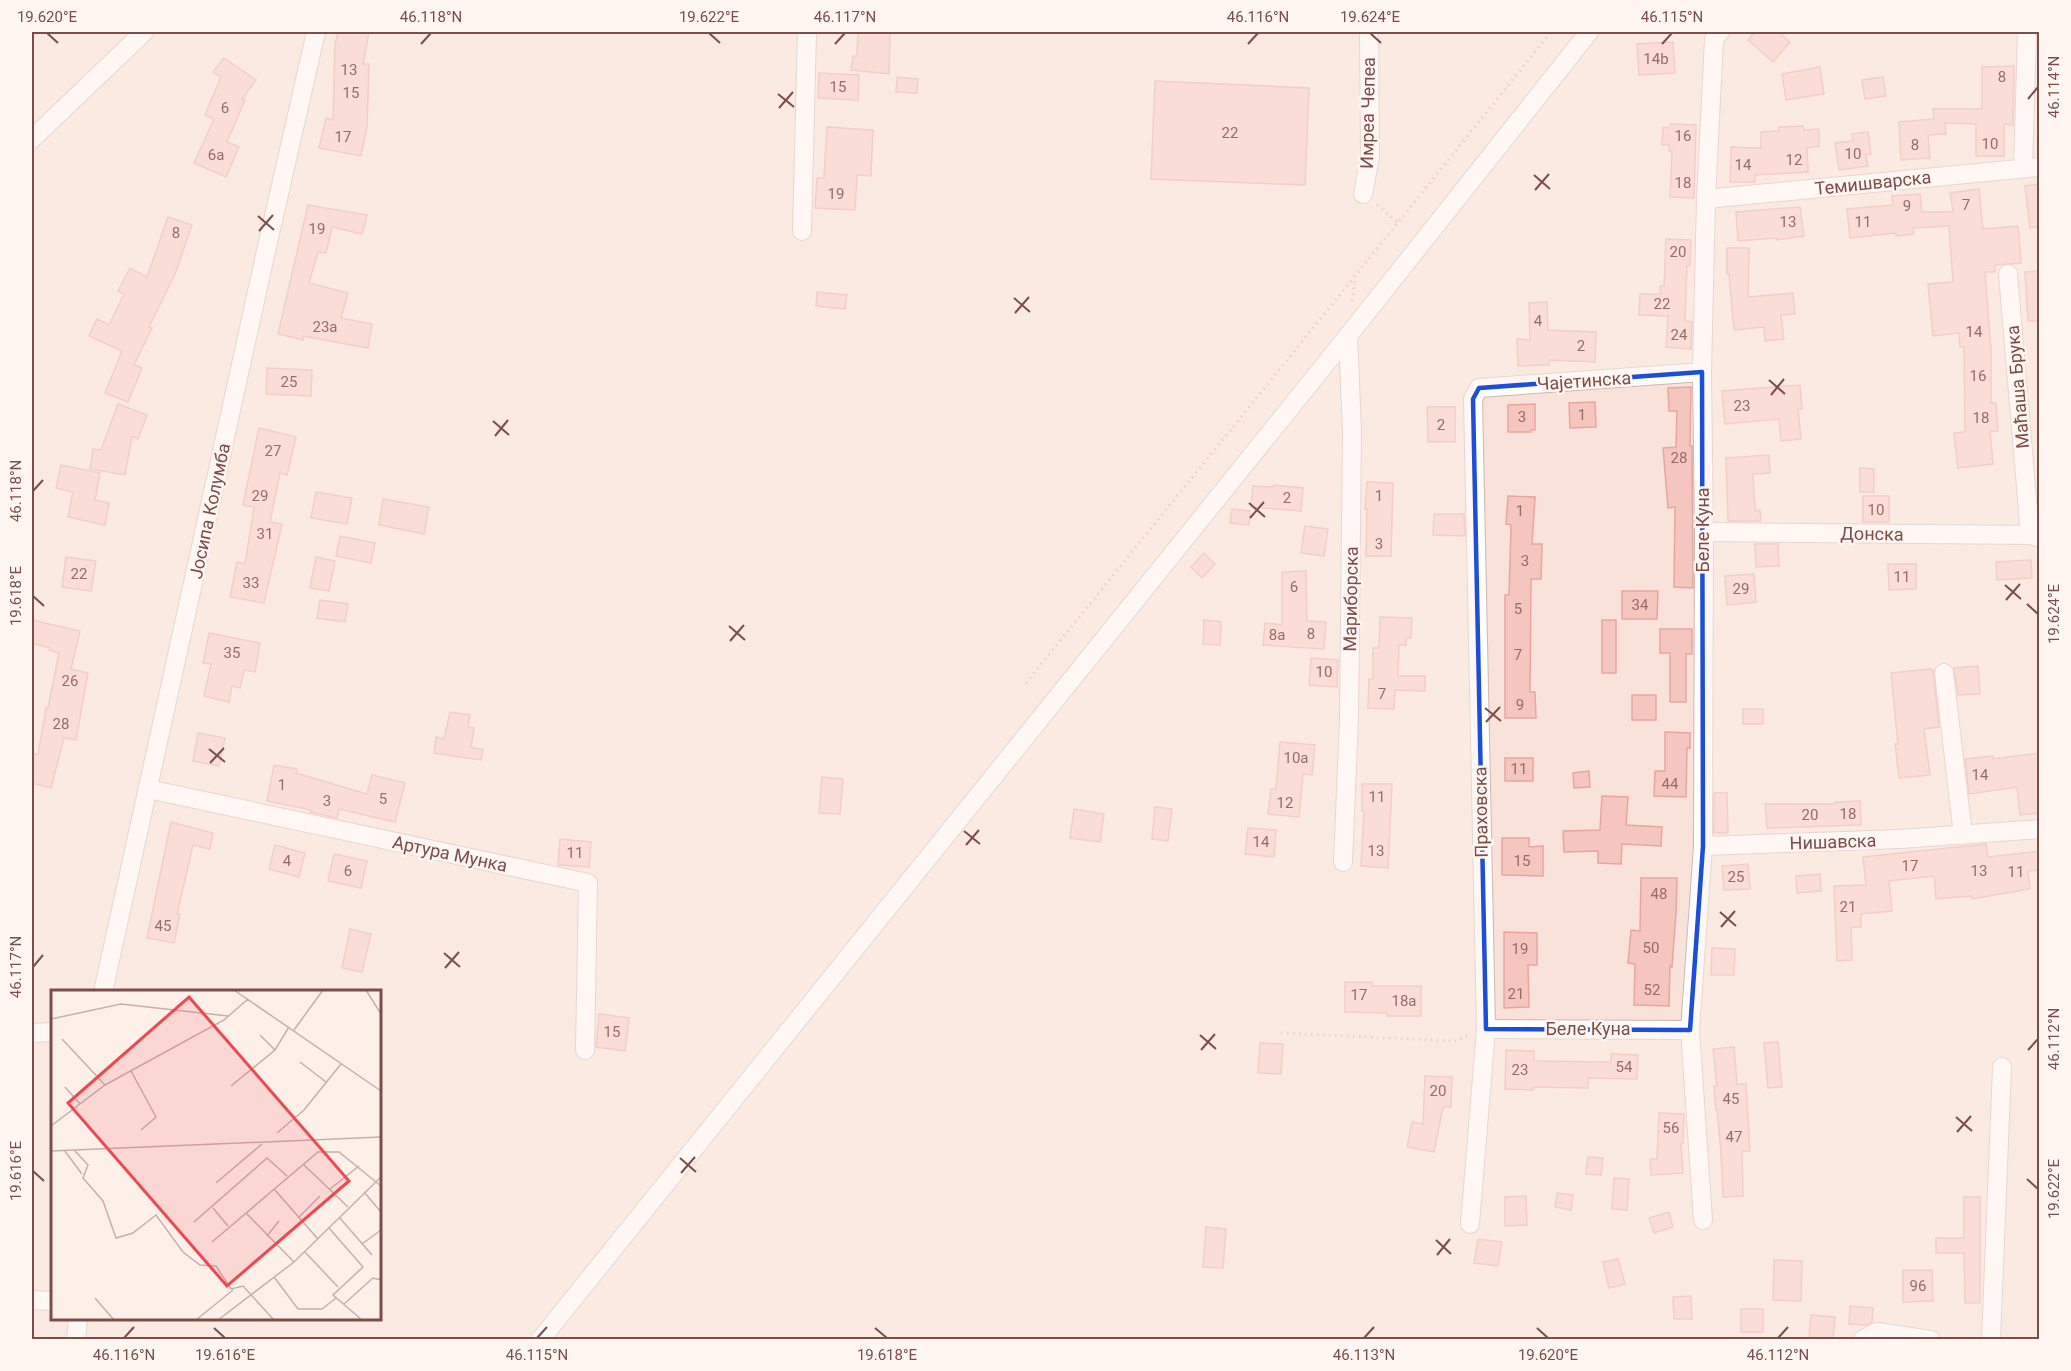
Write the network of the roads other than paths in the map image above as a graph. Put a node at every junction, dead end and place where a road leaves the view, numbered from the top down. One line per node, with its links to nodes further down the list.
1 (144, 32): 8 (street)
2 (316, 32): 20 (street, Јосипа Колумба)
3 (807, 32): 12 (street)
4 (1369, 32): 10 (street, Имреа Чепеа)
5 (1589, 32): 14 (street)
6 (1720, 32): 11 (street, Беле Куна)
7 (2027, 32): 9 (street)
8 (32, 139)
9 (2031, 167): 11 (street, Темишварска)
10 (1363, 194)
11 (1706, 199): 15 (street, Беле Куна)
12 (802, 231)
13 (2008, 274): 18 (street, Маћаша Брука)
14 (1348, 336): 24 (street, Мариборска); 38 (street)
15 (1702, 372): 16 (street, Чајетинска); 17 (street, Беле Куна)
16 (1473, 399): 26 (street, Праховска)
17 (1704, 532): 18 (street, Донска); 23 (street, Беле Куна)
18 (2035, 536)
19 (1944, 673): 22 (street)
20 (148, 789): 25 (street, Јосипа Колумба); 30 (street, Артура Мунка)
21 (2040, 829): 22 (street, Нишавска)
22 (1963, 835): 23 (street, Нишавска)
23 (1703, 846): 27 (street, Беле Куна)
24 (1342, 862)
25 (103, 990)
26 (1486, 1029): 27 (street, Беле Куна); 33 (street, Праховска)
27 (1690, 1030): 32 (street, Беле Куна)
28 (51, 1032): 29 (street)
29 (32, 1033)
30 (585, 1050)
31 (2002, 1066): 41 (street)
32 (1703, 1220)
33 (1470, 1224)
34 (32, 1300): 35 (street)
35 (51, 1301)
36 (78, 1320): 37 (street)
37 (76, 1340)
38 (540, 1340)
39 (1862, 1340): 40 (street)
40 (1931, 1340)
41 (1990, 1340)

